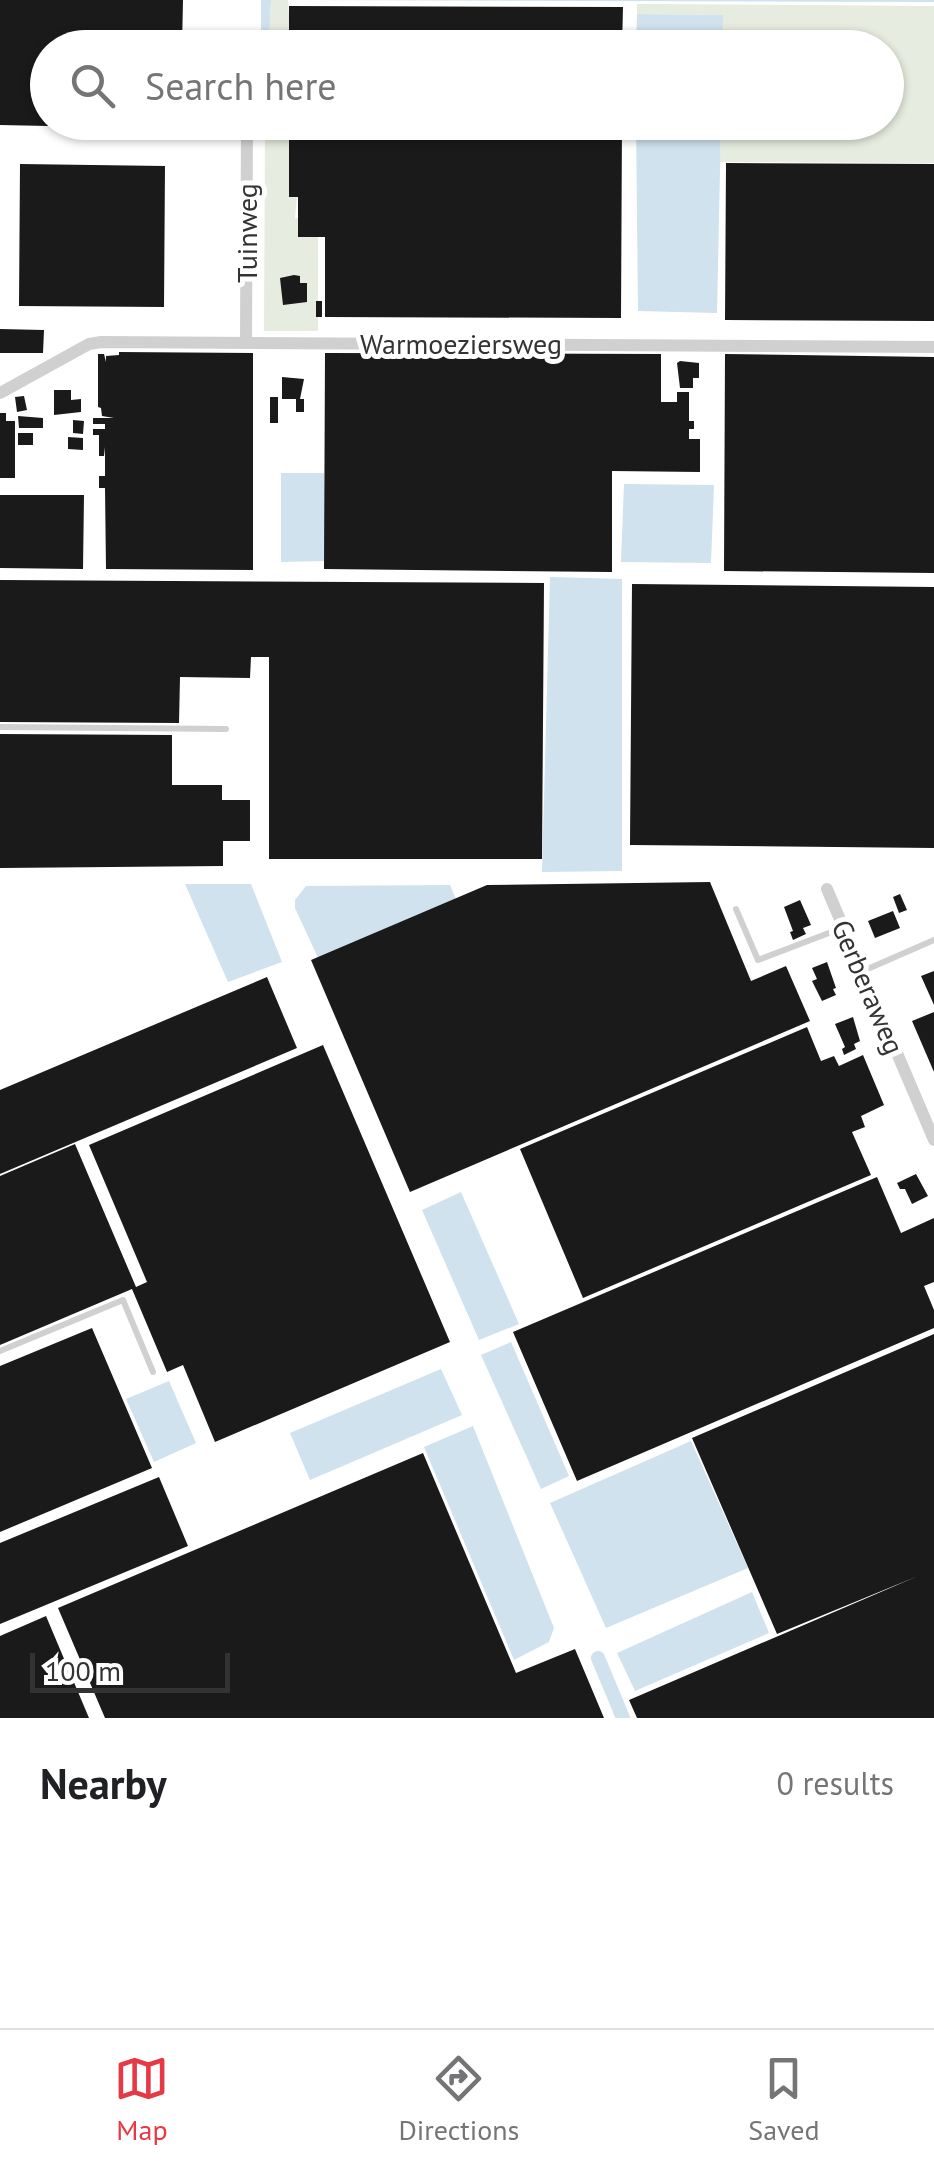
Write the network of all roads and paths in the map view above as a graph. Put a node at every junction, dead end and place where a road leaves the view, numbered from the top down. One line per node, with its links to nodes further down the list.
1 (248, 140): 2 (street, Tuinweg)
2 (246, 343): 3 (street, Warmoeziersweg); 4 (street, Warmoeziersweg)
3 (934, 347)
4 (0, 392)
5 (0, 727): 6 (lane)
6 (226, 729)
7 (827, 889): 9 (street, Gerberaweg)
8 (736, 910): 9 (lane)
9 (843, 928): 11 (street, Gerberaweg)
10 (934, 940): 11 (lane)
11 (862, 972): 12 (street, Gerberaweg)
12 (934, 1140)
13 (0, 1351): 14 (lane)
14 (153, 1372)

